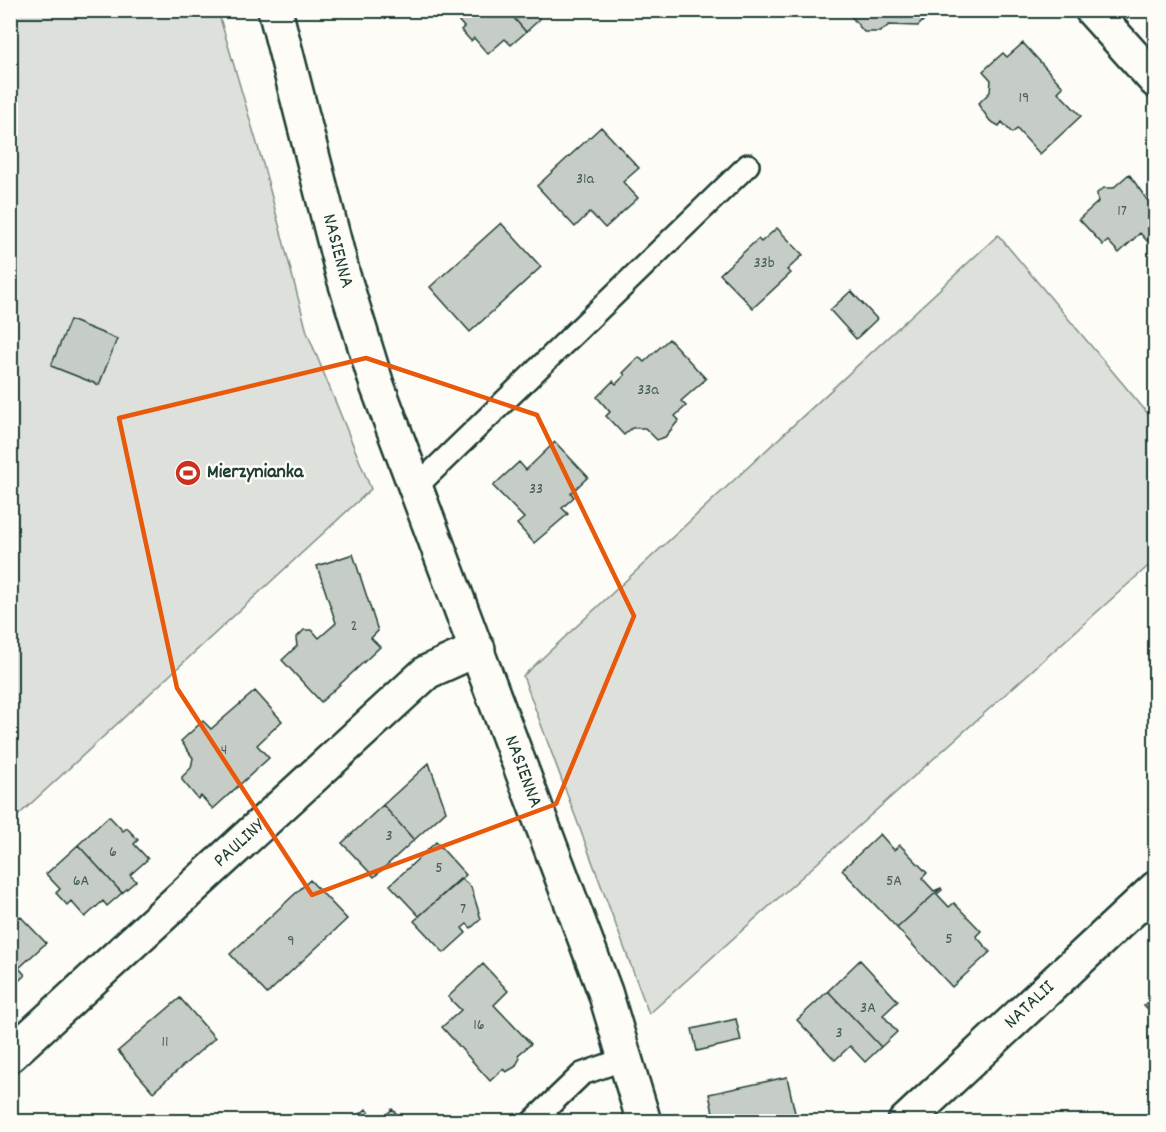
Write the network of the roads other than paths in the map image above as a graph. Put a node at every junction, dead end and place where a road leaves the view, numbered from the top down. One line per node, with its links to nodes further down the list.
1 (275, 10): 5 (street, NASIENNA)
2 (1092, 10): 3 (street)
3 (1155, 81)
4 (748, 165): 5 (lane)
5 (416, 487): 6 (street, NASIENNA)
6 (478, 649): 8 (street, PAULINY); 9 (street, NASIENNA)
7 (1155, 888): 12 (street, NATALII)
8 (10, 1055)
9 (627, 1058): 10 (lane); 11 (street, NASIENNA)
10 (532, 1122)
11 (644, 1122)
12 (904, 1122)

